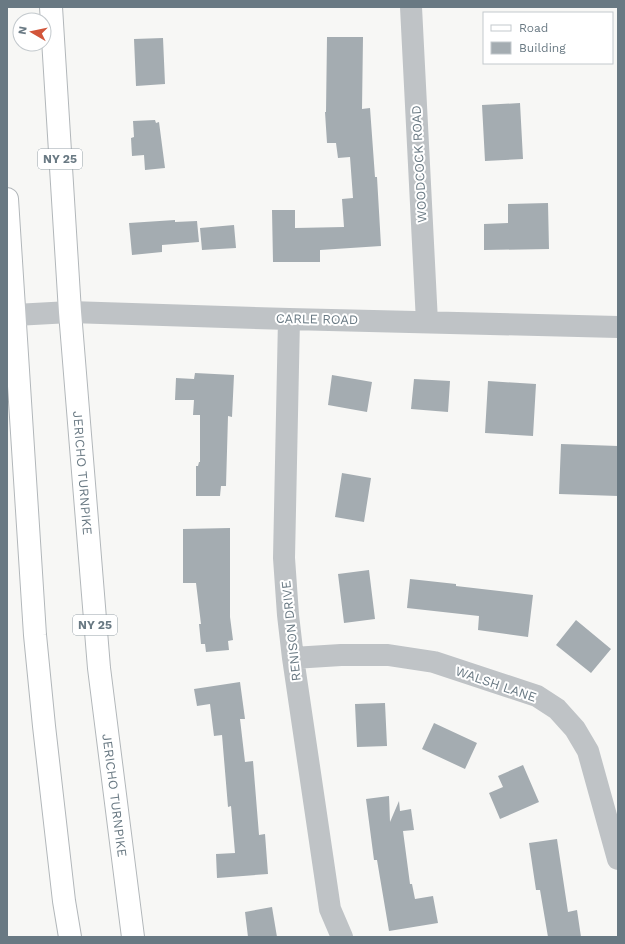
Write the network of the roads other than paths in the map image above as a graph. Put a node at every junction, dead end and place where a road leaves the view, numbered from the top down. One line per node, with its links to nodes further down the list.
1 (51, 7): 4 (main road, JERICHO TURNPIKE / NY 25)
2 (411, 7): 7 (street, WOODCOCK ROAD)
3 (7, 199): 5 (main road)
4 (70, 312): 5 (street, CARLE ROAD); 6 (street, CARLE ROAD); 12 (main road, JERICHO TURNPIKE / NY 25)
5 (15, 315): 11 (main road)
6 (289, 319): 7 (street, CARLE ROAD); 9 (street, RENISON DRIVE)
7 (427, 322): 8 (street, CARLE ROAD)
8 (618, 327)
9 (293, 658): 10 (street, WALSH LANE); 13 (street, RENISON DRIVE)
10 (618, 859)
11 (70, 937)
12 (133, 937)
13 (342, 937)

